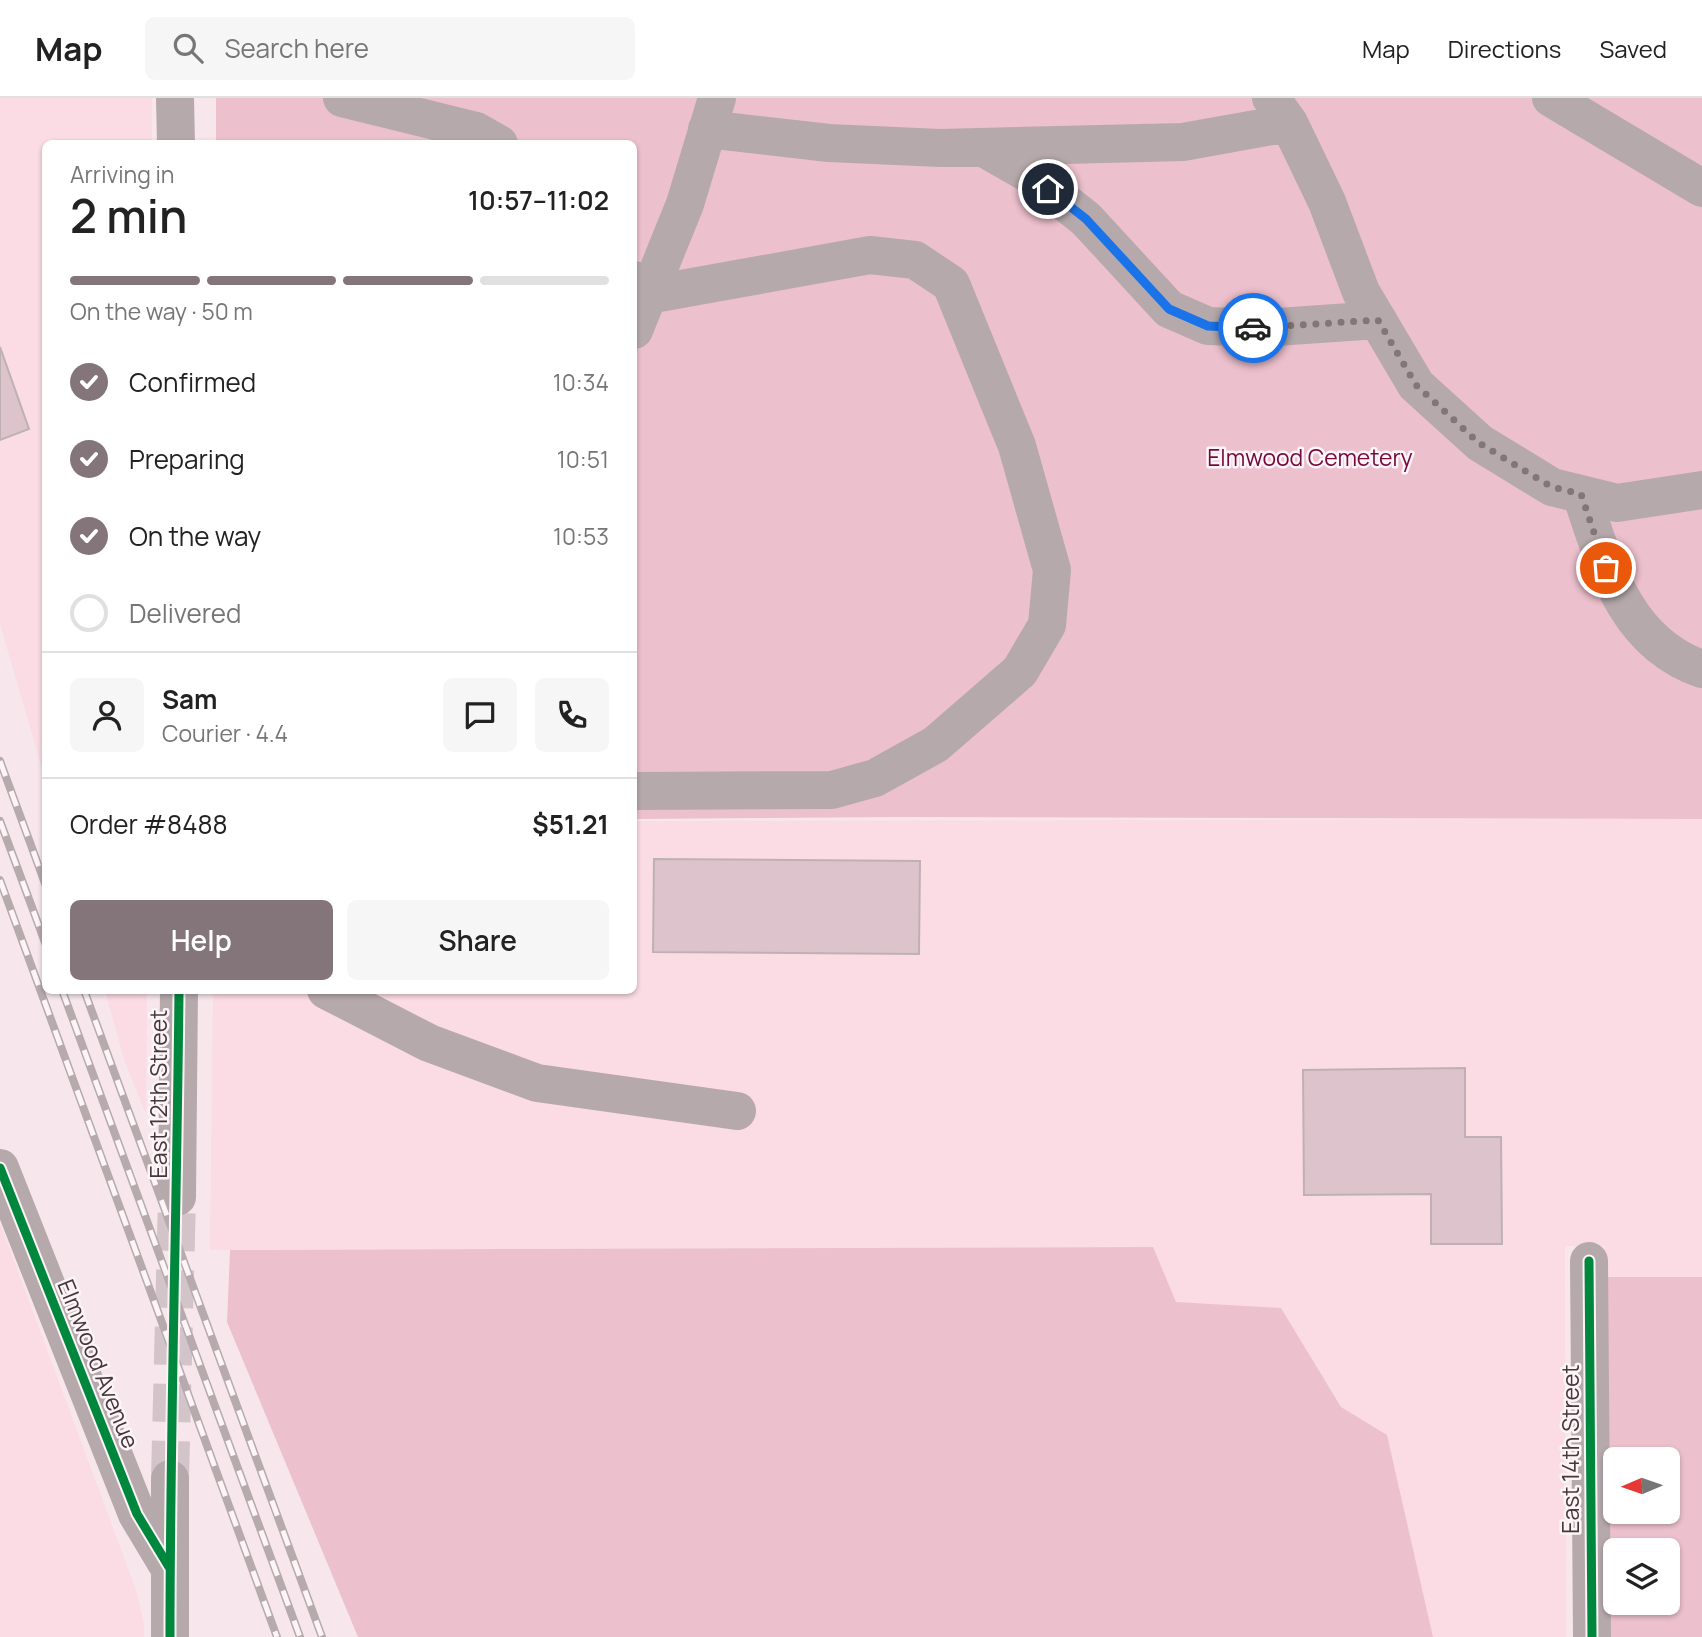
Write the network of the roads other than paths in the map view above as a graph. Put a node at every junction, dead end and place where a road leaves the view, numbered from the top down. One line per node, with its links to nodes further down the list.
1 (176, 98): 6 (street)
2 (342, 98): 7 (street)
3 (1551, 98): 9 (street)
4 (1280, 110): 8 (street); 12 (street)
5 (712, 114): 8 (street); 10 (street)
6 (176, 140)
7 (492, 140)
8 (982, 147): 12 (street)
9 (1702, 188)
10 (641, 288): 11 (street); 16 (street)
11 (637, 312)
12 (1378, 320): 14 (street)
13 (1702, 490): 14 (street)
14 (1581, 494): 15 (street)
15 (1702, 669)
16 (637, 791)
17 (179, 994): 21 (street, East 12th Street)
18 (334, 994): 19 (street)
19 (737, 1111)
20 (0, 1168): 24 (street, Elmwood Avenue)
21 (177, 1197)
22 (1590, 1261): 26 (street, East 14th Street)
23 (170, 1479): 24 (street)
24 (170, 1569): 25 (street)
25 (170, 1637)
26 (1592, 1637)

